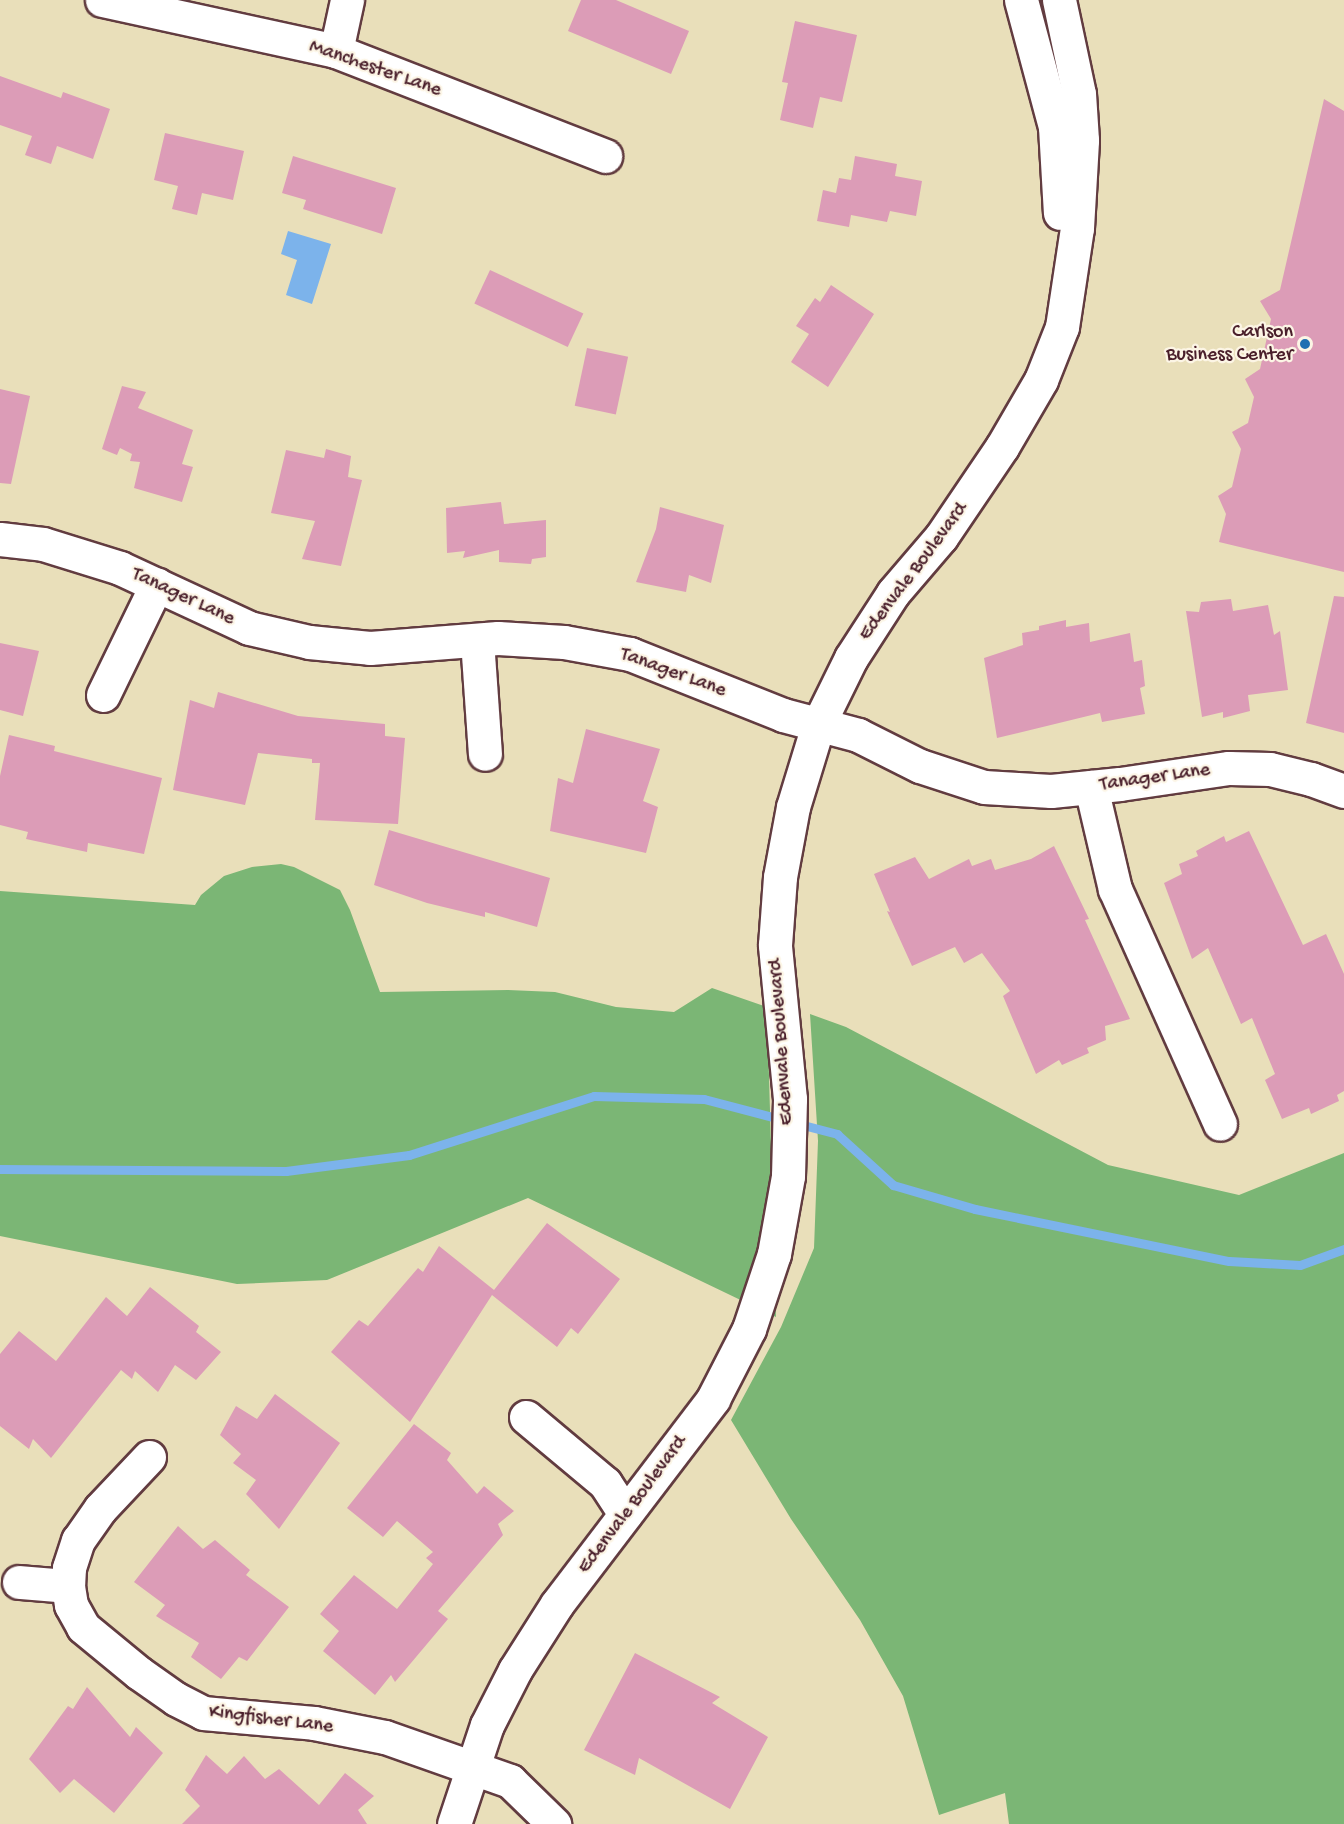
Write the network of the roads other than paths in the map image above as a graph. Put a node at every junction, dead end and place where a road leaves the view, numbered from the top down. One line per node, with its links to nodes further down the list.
1 (102, 0): 5 (street, Manchester Lane)
2 (347, 0): 5 (street)
3 (1021, 0): 7 (street, Edenvale Boulevard)
4 (1059, 0): 7 (street, Edenvale Boulevard)
5 (336, 51): 6 (street, Manchester Lane)
6 (605, 156)
7 (1002, 447): 12 (street, Edenvale Boulevard)
8 (0, 539): 9 (street, Tanager Lane)
9 (157, 584): 10 (street, Tanager Lane); 11 (street)
10 (477, 640): 12 (street, Tanager Lane); 13 (street)
11 (103, 695)
12 (818, 725): 14 (street, Tanager Lane); 19 (street, Edenvale Boulevard)
13 (485, 754)
14 (1091, 787): 15 (street, Tanager Lane); 16 (street)
15 (1344, 791)
16 (1220, 1124)
17 (526, 1417): 19 (street)
18 (148, 1457): 21 (street, Kingfisher Lane)
19 (625, 1514): 22 (street, Edenvale Boulevard)
20 (20, 1582): 21 (street)
21 (68, 1586): 22 (street, Kingfisher Lane)
22 (471, 1767): 23 (street, Edenvale Boulevard); 24 (street, Kingfisher Lane)
23 (454, 1824)
24 (554, 1824)

